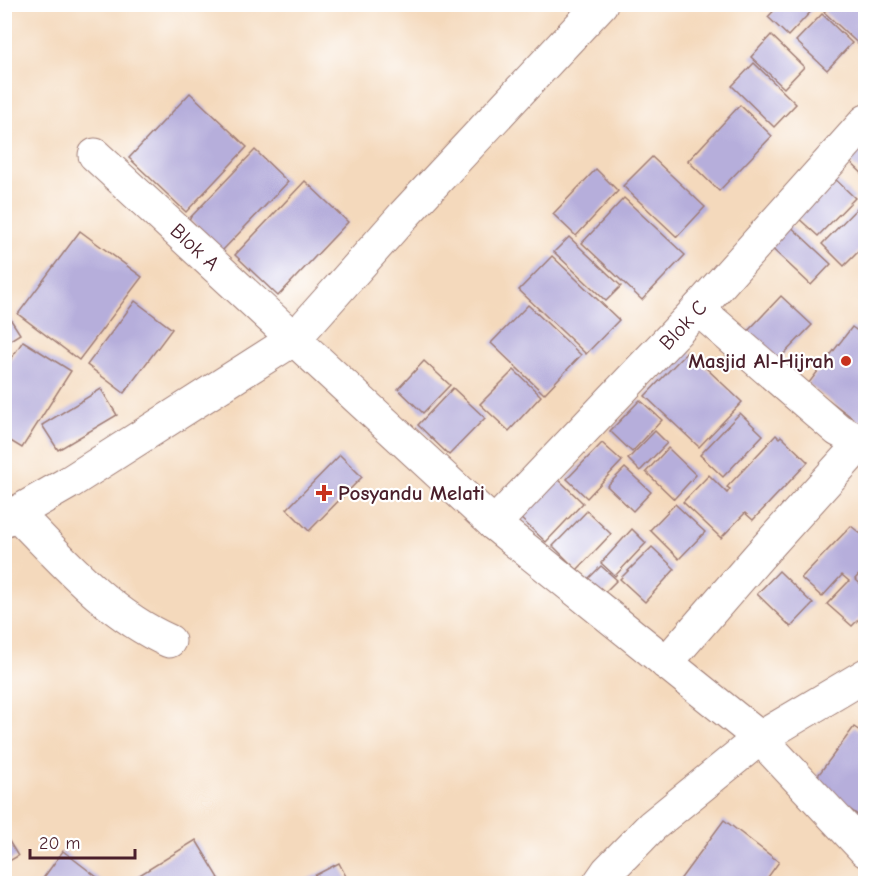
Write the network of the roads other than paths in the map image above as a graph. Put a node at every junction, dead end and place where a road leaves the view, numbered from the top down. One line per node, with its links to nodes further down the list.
1 (601, 4): 5 (street)
2 (866, 122): 4 (street, Blok C)
3 (95, 155): 5 (street, Blok A)
4 (698, 309): 6 (street); 8 (street, Blok C)
5 (294, 339): 7 (street); 8 (street, Blok A)
6 (863, 444): 10 (street)
7 (10, 516): 9 (street)
8 (494, 524): 10 (street, Blok A)
9 (169, 641)
10 (666, 663): 12 (street, Blok A)
11 (866, 675): 12 (street)
12 (760, 738): 13 (street, Blok A); 14 (street)
13 (866, 851)
14 (599, 884)

